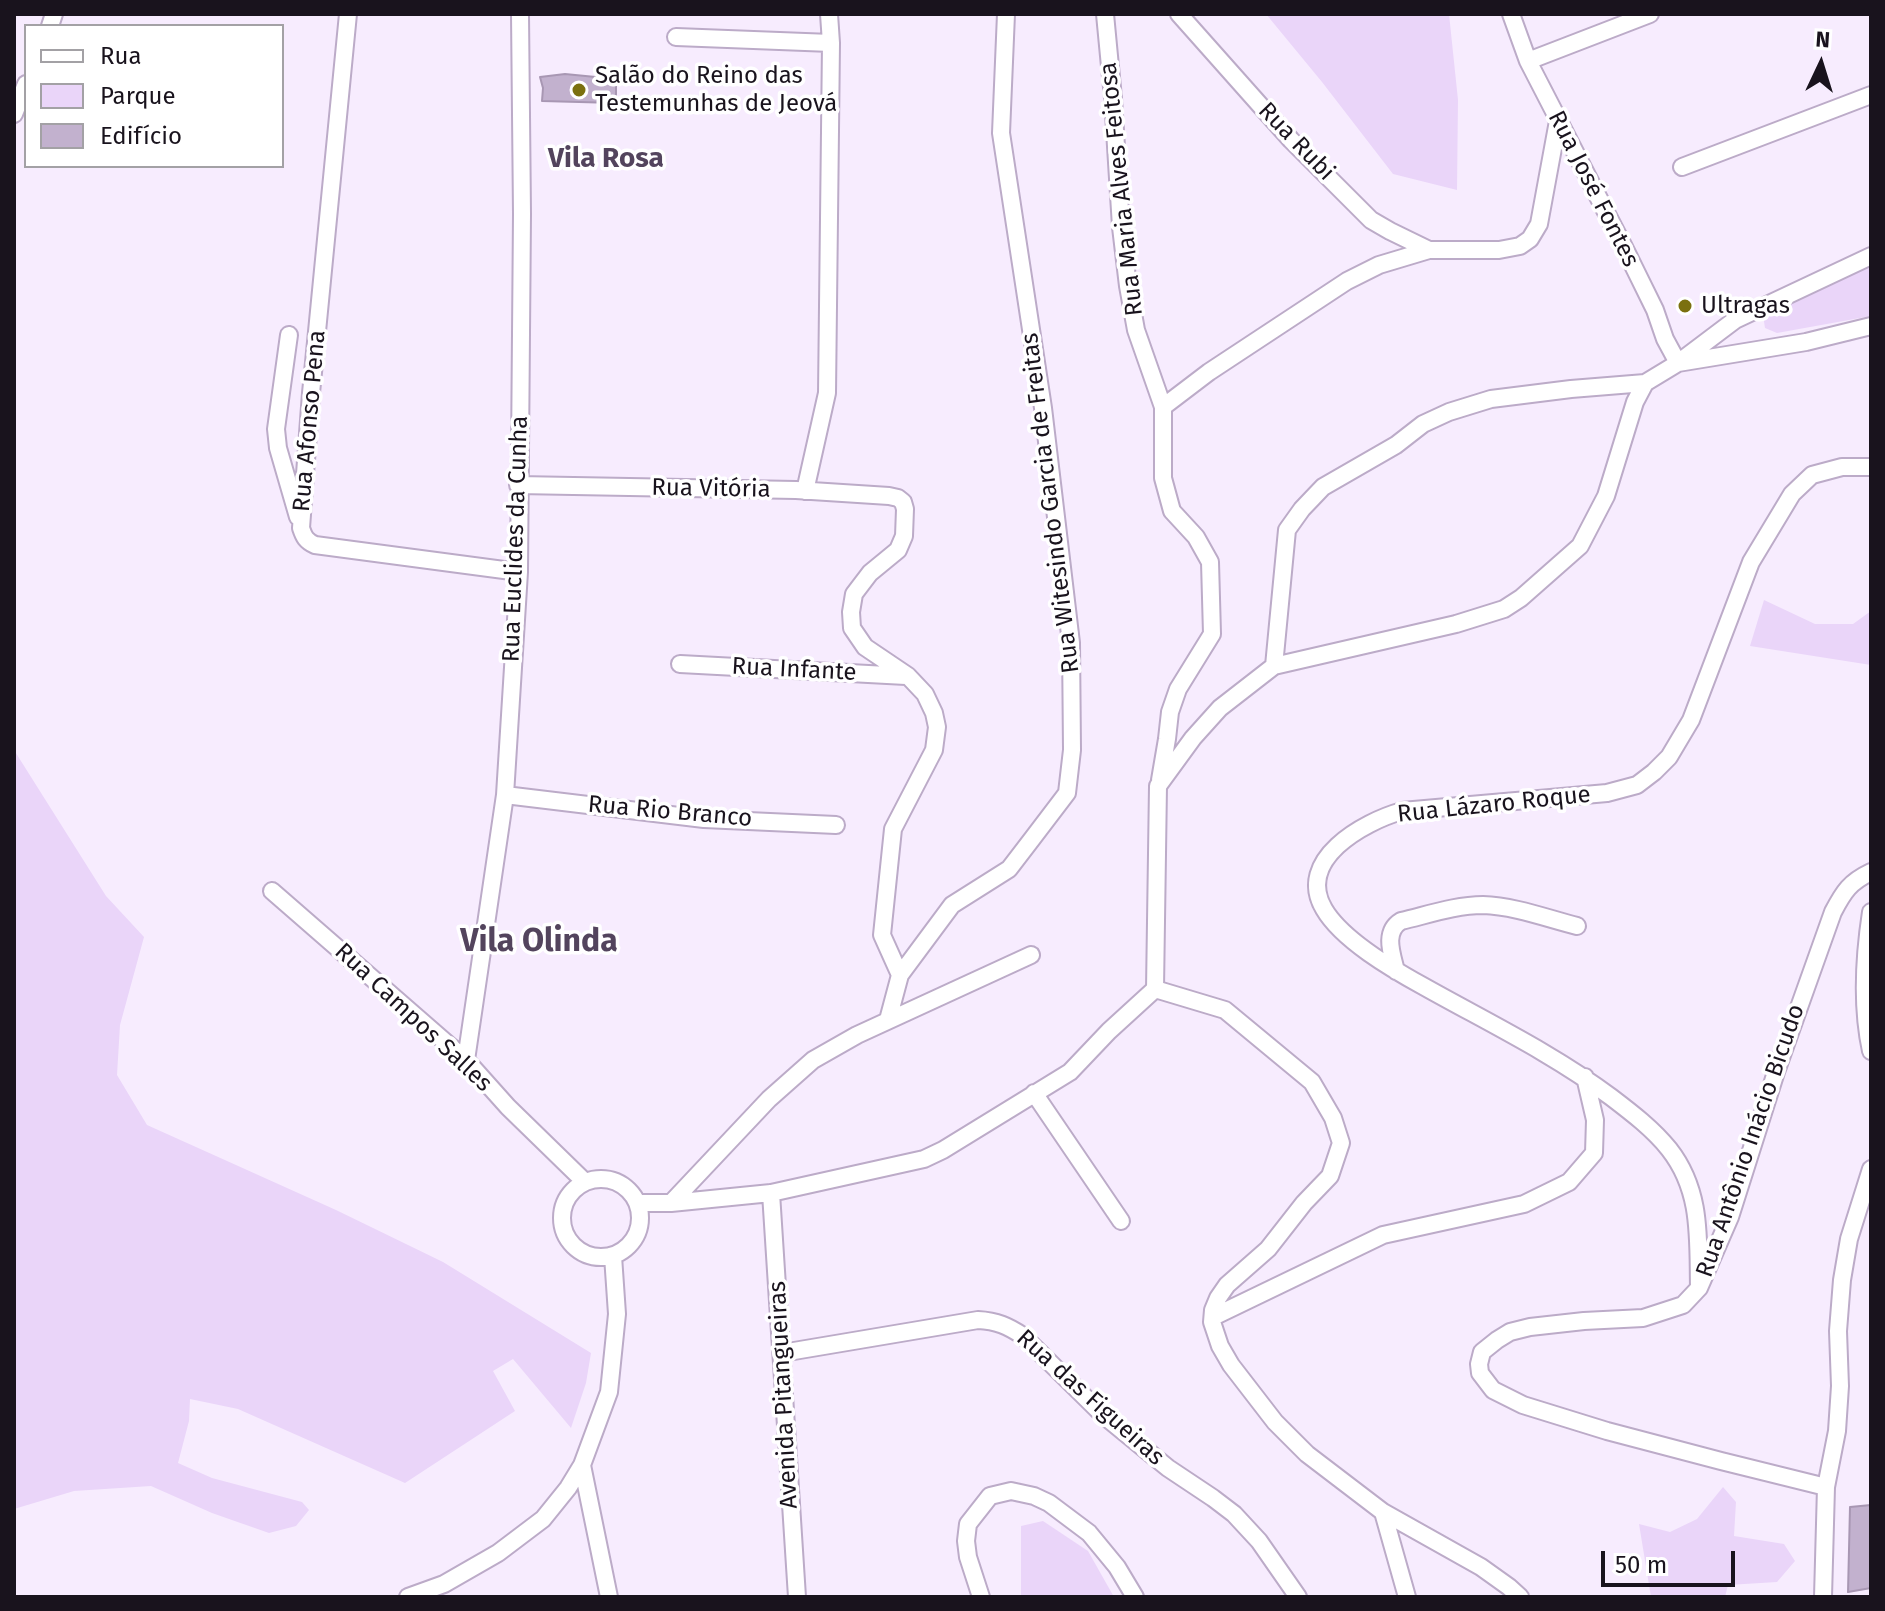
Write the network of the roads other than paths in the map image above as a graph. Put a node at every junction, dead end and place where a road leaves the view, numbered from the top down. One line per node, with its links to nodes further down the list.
1 (348, 14): 27 (street, Rua Afonso Pena)
2 (520, 14): 25 (street, Rua Euclides da Cunha)
3 (829, 14): 10 (street)
4 (1006, 14): 41 (street, Rua Witesindo Garcia de Freitas)
5 (1105, 14): 23 (street, Rua Maria Alves Feitosa)
6 (1179, 14): 17 (street, Rua Rubi)
7 (1511, 14): 11 (street, Rua José Fontes)
8 (1650, 14): 11 (street)
9 (676, 37): 10 (street)
10 (831, 43): 26 (street)
11 (1528, 61): 15 (street, Rua José Fontes)
12 (24, 89): 14 (street)
13 (1871, 95): 16 (street)
14 (14, 114)
15 (1558, 121): 17 (street); 21 (street, Rua José Fontes)
16 (1682, 167)
17 (1429, 250): 23 (street)
18 (1871, 256): 21 (street)
19 (1871, 326): 21 (street)
20 (289, 335): 27 (street)
21 (1678, 363): 22 (street)
22 (1645, 383): 30 (street); 30 (street)
23 (1163, 407): 32 (street, Rua Maria Alves Feitosa)
24 (1871, 467): 40 (street, Rua Lázaro Roque)
25 (518, 485): 26 (street, Rua Vitória); 28 (street, Rua Euclides da Cunha)
26 (805, 491): 31 (street, Rua Vitória)
27 (301, 528): 28 (street, Rua Afonso Pena)
28 (519, 572): 33 (street, Rua Euclides da Cunha)
29 (680, 664): 31 (street, Rua Infante)
30 (1274, 666): 32 (street)
31 (908, 676): 41 (street)
32 (1158, 786): 42 (street)
33 (505, 795): 34 (street, Rua Rio Branco); 45 (street, Rua Euclides da Cunha)
34 (836, 825)
35 (1871, 872): 55 (street, Rua Antônio Inácio Bicudo)
36 (272, 891): 45 (street, Rua Campos Salles)
37 (1871, 912): 44 (street)
38 (1577, 926): 40 (street)
39 (1031, 955): 43 (street)
40 (1396, 971): 46 (street, Rua Lázaro Roque)
41 (900, 975): 43 (street)
42 (1155, 989): 47 (street); 56 (street)
43 (888, 1020): 52 (street)
44 (1871, 1051)
45 (466, 1060): 49 (street, Rua Campos Salles)
46 (1585, 1077): 55 (street, Rua Lázaro Roque); 56 (street)
47 (1034, 1093): 50 (street); 53 (street)
48 (1871, 1169): 59 (street)
49 (585, 1182): 51 (street); 54 (street)
50 (771, 1193): 52 (street); 57 (street, Avenida Pitangueiras)
51 (638, 1203): 52 (street); 54 (street)
52 (671, 1203)
53 (1121, 1221)
54 (613, 1256): 58 (street)
55 (1699, 1288): 59 (street, Rua Antônio Inácio Bicudo)
56 (1213, 1317): 60 (street)
57 (782, 1353): 63 (street, Avenida Pitangueiras); 66 (street, Rua das Figueiras)
58 (582, 1465): 61 (street); 62 (street)
59 (1826, 1487): 69 (street)
60 (1383, 1512): 67 (street); 68 (street)
61 (408, 1597)
62 (609, 1597)
63 (797, 1597)
64 (981, 1597): 65 (street)
65 (1135, 1597)
66 (1298, 1597)
67 (1407, 1597)
68 (1520, 1597)
69 (1823, 1597)

